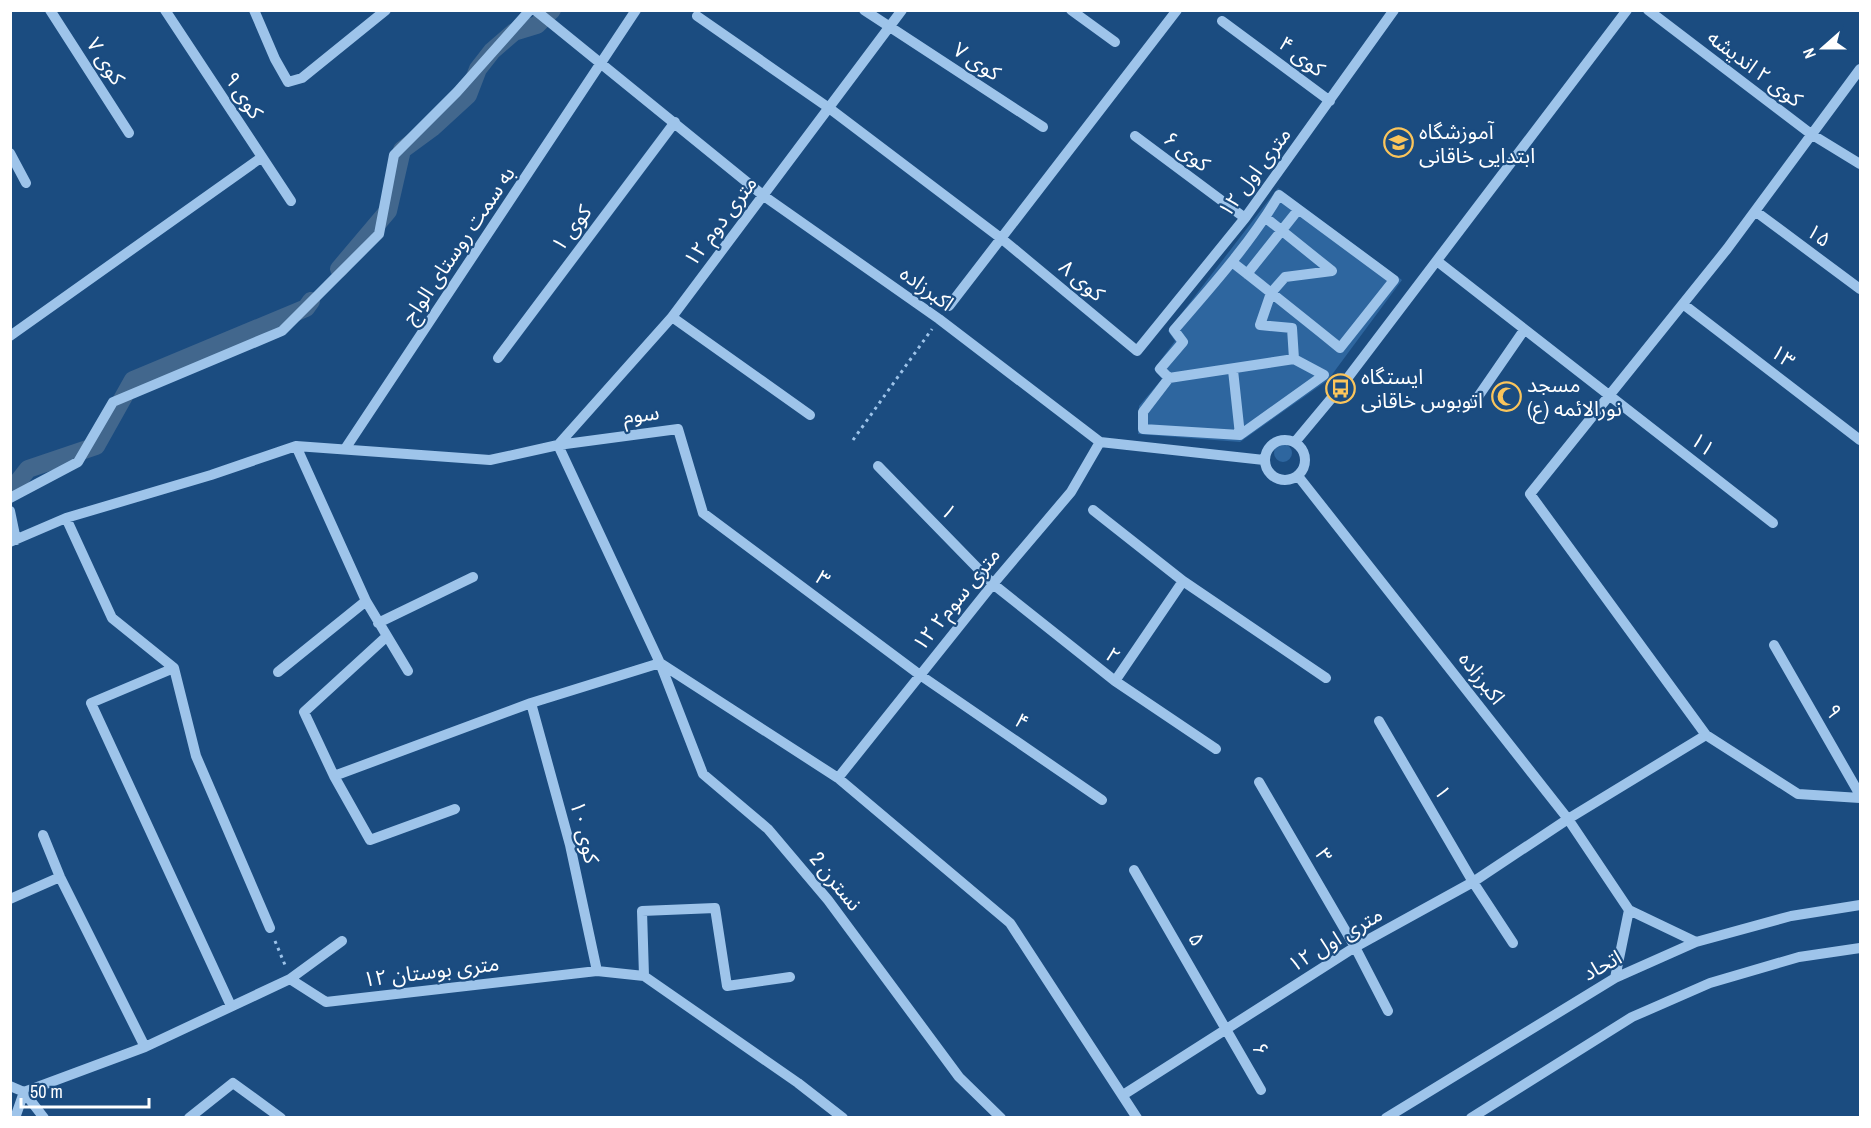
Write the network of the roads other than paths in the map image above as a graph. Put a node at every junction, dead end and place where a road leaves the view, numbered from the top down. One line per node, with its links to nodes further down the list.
1 (50, 10): 25 (street, کوی ۷)
2 (165, 10): 29 (street, کوی ۹)
3 (254, 10): 4 (street)
4 (386, 10)
5 (530, 10): 68 (street)
6 (535, 10): 19 (street, اکبرزاده)
7 (636, 10): 19 (street, به سمت روستای الواج)
8 (864, 10): 17 (street, کوی ۷)
9 (902, 10): 17 (street, ۱۲ متری دوم)
10 (1071, 10): 18 (street)
11 (1177, 10): 39 (street)
12 (1394, 10): 21 (street, ۱۲ متری اول)
13 (1626, 10): 40 (street)
14 (1648, 10): 26 (street, کوی ۲ اندیشه)
15 (698, 16): 22 (street, کوی ۸)
16 (1222, 21): 21 (street, کوی ۴)
17 (889, 28): 22 (street, ۱۲ متری دوم); 24 (street, کوی ۷)
18 (1115, 42)
19 (602, 63): 23 (street, اکبرزاده); 64 (street, به سمت روستای الواج)
20 (1860, 69): 26 (street)
21 (1330, 101): 36 (street, ۱۲ متری اول)
22 (829, 108): 32 (street, ۱۲ متری دوم); 39 (street, کوی ۸)
23 (675, 122): 32 (street, اکبرزاده); 51 (street, کوی ۱)
24 (1043, 127)
25 (129, 133)
26 (1811, 134): 30 (street, کوی ۲ اندیشه); 35 (street)
27 (1135, 136): 36 (street, کوی ۶)
28 (10, 153): 31 (street)
29 (262, 157): 33 (street, کوی ۹); 49 (street)
30 (1860, 164)
31 (26, 183)
32 (764, 196): 47 (street, ۱۲ متری دوم); 60 (street, اکبرزاده)
33 (291, 201)
34 (1298, 210): 37 (street); 38 (street); 44 (street)
35 (1755, 211): 43 (street, ۱۵); 45 (street)
36 (1245, 218): 50 (street, ۱۲ متری اول)
37 (1266, 218): 38 (street); 41 (street)
38 (1282, 231): 42 (street); 44 (street)
39 (1002, 239): 46 (street); 50 (street, کوی ۸)
40 (1437, 261): 48 (street, ۱۱); 61 (street)
41 (1232, 262): 42 (street); 54 (street)
42 (1247, 274): 44 (street)
43 (1860, 289)
44 (1271, 293): 52 (street)
45 (1683, 304): 55 (street); 59 (street, ۱۳)
46 (949, 306)
47 (672, 317): 57 (street); 62 (street, ۱۲ متری دوم)
48 (1524, 330): 55 (street, ۱۱); 56 (street)
49 (10, 336)
50 (1137, 351)
51 (498, 358)
52 (1294, 359): 53 (street); 58 (street)
53 (1233, 370): 54 (street); 58 (street)
54 (1169, 378): 58 (street)
55 (1609, 396): 73 (street, ۱۱); 91 (street)
56 (1473, 404)
57 (810, 415)
58 (1240, 435)
59 (1860, 440)
60 (1100, 442): 65 (street); 77 (street, ۱۲ متری سوم۲)
61 (1295, 442): 65 (street); 67 (street)
62 (558, 445): 64 (street); 71 (street, سوم); 82 (street, نسترن 2)
63 (296, 446): 64 (street); 72 (street); 78 (street)
64 (345, 449)
65 (1264, 460): 67 (street)
66 (878, 466): 77 (street, ۱)
67 (1298, 476): 99 (street, اکبرزاده)
68 (10, 498)
69 (1093, 510): 76 (street)
70 (10, 511): 74 (street)
71 (703, 513): 86 (street, ۳)
72 (66, 518): 74 (street); 83 (street)
73 (1773, 523)
74 (13, 541)
75 (472, 577): 79 (street)
76 (1183, 581): 87 (street); 88 (street)
77 (993, 584): 86 (street, ۱۲ متری سوم۲); 88 (street, ۲)
78 (366, 601): 79 (street); 85 (street)
79 (378, 623): 80 (street)
80 (386, 637): 84 (street); 93 (street)
81 (1774, 645): 96 (street, ۹)
82 (660, 663): 89 (street); 94 (street); 132 (street, نسترن 2)
83 (174, 668): 107 (street); 118 (street)
84 (408, 671)
85 (278, 672)
86 (920, 675): 94 (street, ۱۲ متری سوم۲); 97 (street, ۴)
87 (1326, 678)
88 (1115, 681): 92 (street, ۲)
89 (531, 703): 93 (street); 113 (street, کوی ۱۰)
90 (1379, 721): 103 (street, ۱)
91 (1706, 735): 96 (street); 99 (street, ۱۲ متری اول)
92 (1215, 749)
93 (334, 776): 98 (street)
94 (838, 778): 125 (street)
95 (1259, 782): 111 (street, ۳)
96 (1860, 797)
97 (1102, 800)
98 (455, 809)
99 (1568, 819): 103 (street, ۱۲ متری اول); 106 (street, اکبرزاده)
100 (43, 835): 102 (street)
101 (1134, 870): 120 (street, ۵)
102 (60, 877): 104 (street); 121 (street)
103 (1473, 882): 110 (street); 111 (street, ۱۲ متری اول)
104 (10, 899)
105 (1860, 905): 109 (street, اتحاد)
106 (1629, 910): 109 (street); 116 (street)
107 (270, 928)
108 (342, 941): 117 (street)
109 (1696, 942): 116 (street, اتحاد)
110 (1512, 943)
111 (1355, 947): 119 (street); 120 (street, ۱۲ متری اول)
112 (1860, 948): 135 (street)
113 (597, 971): 114 (street, ۱۲ متری بوستان); 117 (street, ۱۲ متری بوستان)
114 (644, 976): 115 (street); 131 (street, ۱۲ متری بوستان)
115 (790, 977)
116 (1615, 978): 126 (street, اتحاد)
117 (290, 979): 118 (street)
118 (231, 1006): 121 (street)
119 (1388, 1011)
120 (1227, 1028): 123 (street, ۶); 125 (street, ۱۲ متری اول)
121 (145, 1047): 124 (street)
122 (10, 1086): 124 (street)
123 (1262, 1090)
124 (24, 1092): 127 (street); 128 (street)
125 (1123, 1095): 133 (street)
126 (1400, 1113): 134 (street, اتحاد)
127 (15, 1118)
128 (44, 1118)
129 (189, 1118): 130 (street)
130 (281, 1118)
131 (843, 1118)
132 (1001, 1118)
133 (1137, 1118)
134 (1386, 1118)
135 (1471, 1118)

